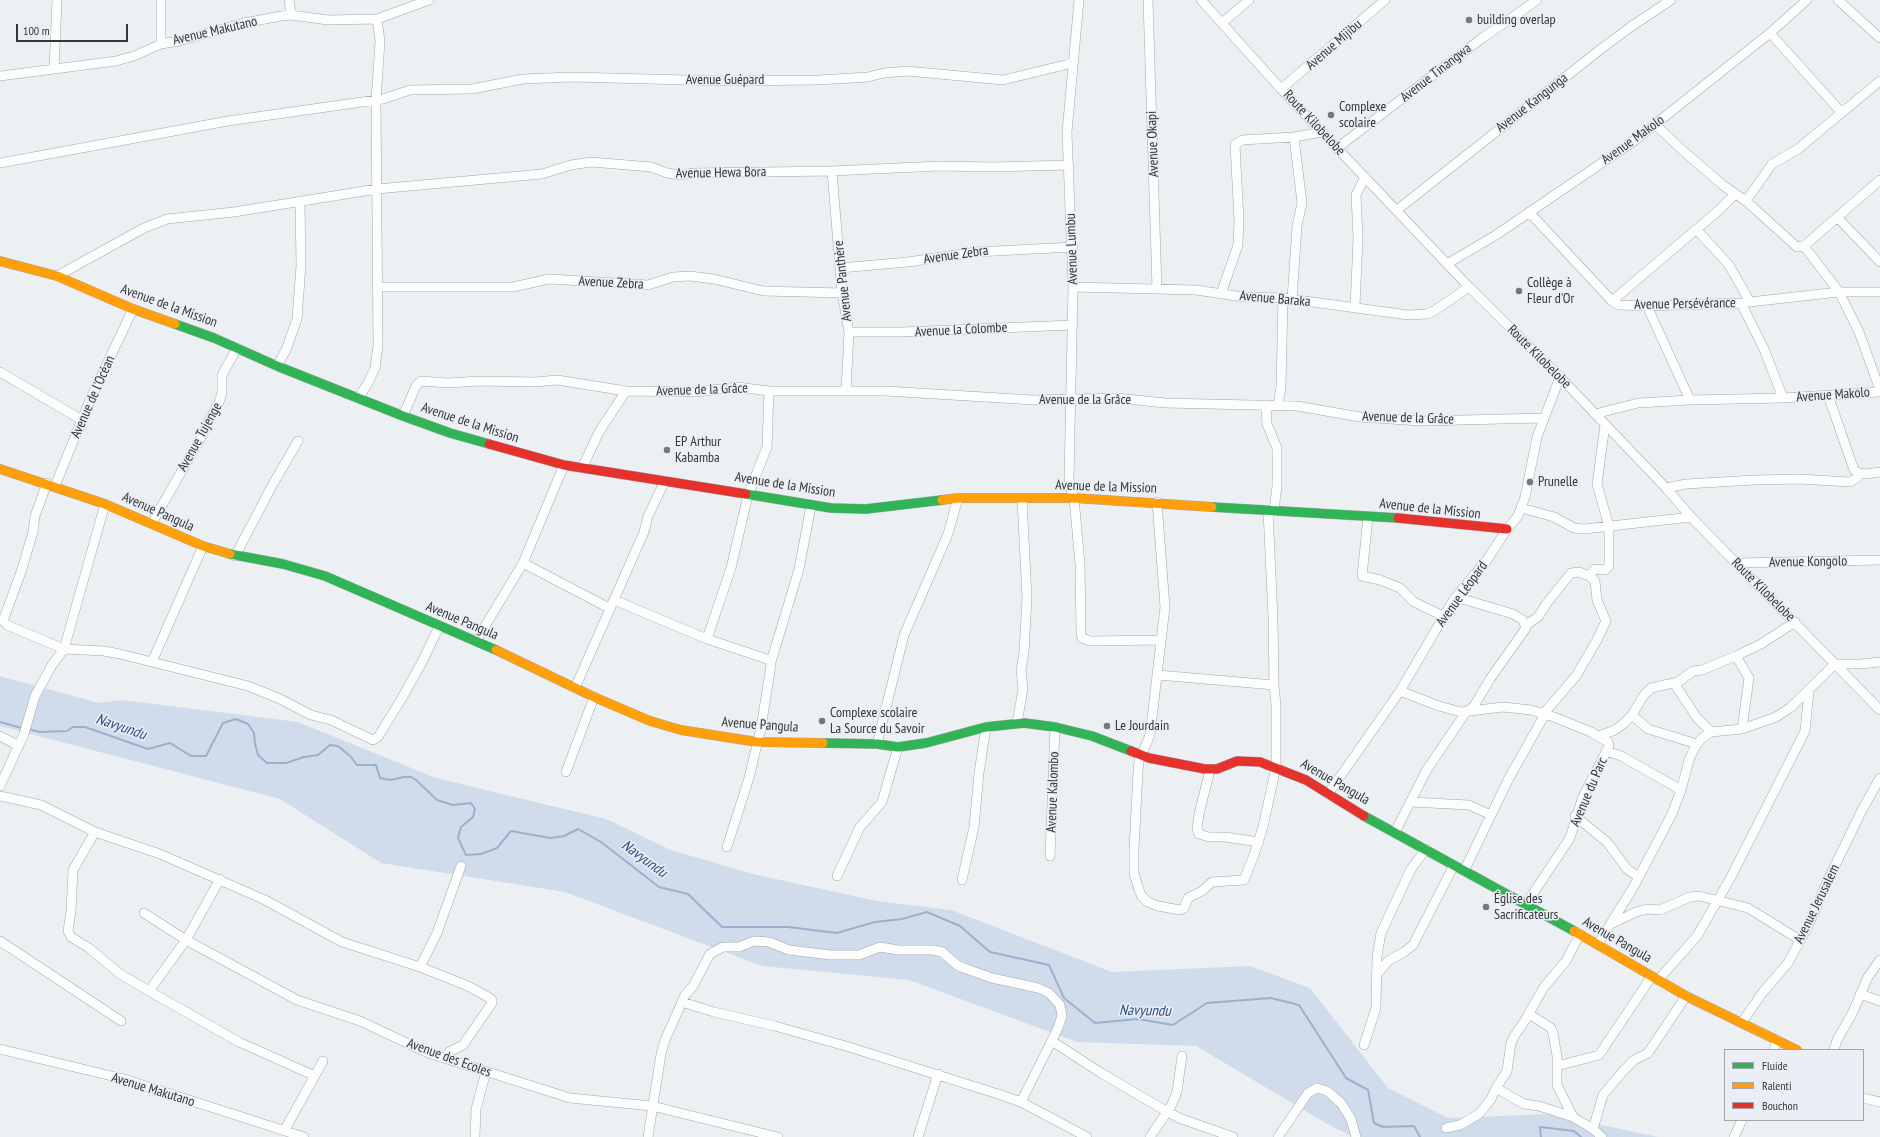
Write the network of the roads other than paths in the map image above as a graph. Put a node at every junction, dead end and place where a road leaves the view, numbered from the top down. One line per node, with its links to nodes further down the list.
1 (57, 0): 21 (street)
2 (161, 0): 19 (street)
3 (288, 0): 14 (street)
4 (429, 0): 15 (street, Avenue Makutano)
5 (1078, 0): 20 (street, Avenue Lumbu)
6 (1148, 0): 54 (street, Avenue Okapi)
7 (1201, 0): 16 (street, Route Kilobelobe)
8 (1249, 0): 16 (street)
9 (1385, 0): 24 (street, Avenue Mijibu)
10 (1537, 0): 30 (street, Avenue Tinangwa)
11 (1671, 0): 40 (street, Avenue Kangunga)
12 (1807, 0): 17 (street, Avenue Makolo)
13 (1838, 0): 18 (street)
14 (291, 15): 15 (street, Avenue Makutano); 19 (street, Avenue Makutano)
15 (377, 19): 25 (street)
16 (1222, 23): 24 (street, Route Kilobelobe)
17 (1770, 33): 26 (street); 27 (street, Avenue Makolo)
18 (1880, 38)
19 (160, 44): 21 (street, Avenue Makutano)
20 (1073, 63): 25 (street, Avenue Guépard); 32 (street, Avenue Lumbu)
21 (54, 69): 22 (street, Avenue Makutano)
22 (0, 76)
23 (1880, 81): 26 (street)
24 (1281, 89): 28 (street, Route Kilobelobe)
25 (376, 100): 31 (street, Avenue Guépard); 36 (street)
26 (1841, 112): 39 (street)
27 (1656, 125): 37 (street); 41 (street, Avenue Makolo)
28 (1322, 132): 29 (street); 30 (street, Route Kilobelobe)
29 (1294, 137): 58 (street); 59 (street)
30 (1337, 148): 34 (street, Route Kilobelobe)
31 (0, 163)
32 (1069, 165): 33 (street, Avenue Hewa Bora); 45 (street, Avenue Lumbu)
33 (832, 171): 36 (street, Avenue Hewa Bora); 49 (street, Avenue Panthère)
34 (1365, 177): 40 (street, Route Kilobelobe); 63 (street)
35 (1880, 180): 42 (street)
36 (377, 189): 38 (street, Avenue Hewa Bora); 51 (street)
37 (1735, 194): 39 (street); 43 (street)
38 (300, 201): 50 (street, Avenue Hewa Bora); 68 (street)
39 (1746, 201): 44 (street)
40 (1397, 210): 48 (street, Route Kilobelobe)
41 (1529, 212): 48 (street, Avenue Makolo); 60 (street)
42 (1838, 218): 44 (street); 47 (street)
43 (1697, 230): 60 (street); 61 (street)
44 (1804, 246): 55 (street)
45 (1073, 247): 49 (street, Avenue Zebra); 52 (street, Avenue Lumbu)
46 (0, 261): 50 (street, Avenue de la Mission)
47 (1880, 262)
48 (1448, 264): 53 (street, Route Kilobelobe)
49 (840, 268): 57 (street, Avenue Panthère)
50 (57, 276): 64 (street, Avenue de la Mission)
51 (377, 287): 57 (street, Avenue Zebra); 76 (street)
52 (1073, 287): 54 (street, Avenue Baraka); 65 (street, Avenue Lumbu)
53 (1469, 287): 63 (street, Avenue Baraka); 70 (street, Route Kilobelobe)
54 (1157, 289): 58 (street, Avenue Baraka)
55 (1839, 292): 56 (street, Avenue Persévérance); 61 (street, Avenue Persévérance); 74 (street)
56 (1880, 292)
57 (842, 293): 66 (street, Avenue Panthère)
58 (1221, 294): 59 (street, Avenue Baraka)
59 (1288, 298): 63 (street, Avenue Baraka); 81 (street)
60 (1612, 301): 62 (street, Avenue Persévérance)
61 (1746, 302): 62 (street, Avenue Persévérance); 77 (street)
62 (1646, 306): 79 (street)
63 (1355, 307)
64 (133, 309): 67 (street, Avenue de la Mission); 85 (street, Avenue de l'Océan)
65 (1073, 325): 66 (street, Avenue la Colombe); 78 (street, Avenue Lumbu)
66 (848, 332): 73 (street, Avenue Panthère)
67 (237, 348): 68 (street, Avenue de la Mission); 107 (street, Avenue Tujenge)
68 (277, 366): 76 (street, Avenue de la Mission)
69 (0, 372): 85 (street)
70 (1560, 377): 82 (street, Route Kilobelobe); 84 (street, Avenue Léopard)
71 (626, 391): 72 (street, Avenue de la Grâce); 83 (street, Avenue de la Grâce); 89 (street)
72 (769, 391): 73 (street, Avenue de la Grâce); 96 (street)
73 (846, 391): 78 (street, Avenue de la Grâce)
74 (1880, 391): 75 (street, Avenue Makolo)
75 (1828, 395): 77 (street, Avenue Makolo); 92 (street)
76 (359, 397): 83 (street, Avenue de la Mission)
77 (1783, 398): 79 (street, Avenue Makolo)
78 (1072, 399): 80 (street, Avenue de la Grâce); 98 (street, Avenue Lumbu)
79 (1690, 400): 82 (street, Avenue Makolo)
80 (1266, 405): 81 (street, Avenue de la Grâce); 104 (street)
81 (1278, 405): 84 (street, Avenue de la Grâce)
82 (1595, 414): 86 (street, Route Kilobelobe)
83 (403, 416): 88 (street, Avenue de la Mission)
84 (1543, 418): 103 (street, Avenue Léopard)
85 (82, 420): 94 (street, Avenue de l'Océan)
86 (1604, 424): 95 (street, Route Kilobelobe); 108 (street)
87 (298, 442): 111 (street)
88 (564, 465): 89 (street, Avenue de la Mission); 113 (street)
89 (582, 468): 93 (street, Avenue de la Mission)
90 (0, 469): 94 (street, Avenue Pangula)
91 (1880, 472): 92 (street)
92 (1860, 473): 95 (street)
93 (665, 481): 96 (street, Avenue de la Mission); 118 (street)
94 (51, 484): 101 (street, Avenue Pangula); 119 (street, Avenue de l'Océan)
95 (1666, 488): 106 (street, Route Kilobelobe)
96 (748, 495): 102 (street, Avenue de la Mission); 125 (street)
97 (958, 498): 99 (street, Avenue de la Mission); 102 (street, Avenue de la Mission); 153 (street)
98 (1074, 498): 99 (street, Avenue de la Mission); 100 (street, Avenue de la Mission); 126 (street, Avenue Lumbu)
99 (1022, 499): 145 (street)
100 (1157, 502): 104 (street, Avenue de la Mission); 126 (street)
101 (105, 504): 107 (street, Avenue Pangula); 128 (street)
102 (811, 506): 131 (street)
103 (1521, 508): 108 (street); 109 (street, Avenue Léopard)
104 (1271, 511): 105 (street, Avenue de la Mission); 136 (street)
105 (1368, 517): 109 (street, Avenue de la Mission); 121 (street)
106 (1691, 517): 108 (street); 114 (street, Route Kilobelobe)
107 (152, 522): 110 (street, Avenue Pangula)
108 (1609, 527): 115 (street)
109 (1507, 529): 116 (street, Avenue Léopard)
110 (203, 546): 111 (street, Avenue Pangula); 130 (street)
111 (235, 556): 124 (street, Avenue Pangula)
112 (1880, 560): 114 (street, Avenue Kongolo)
113 (523, 563): 120 (street); 127 (street)
114 (1736, 563): 122 (street, Route Kilobelobe)
115 (1589, 576): 123 (street); 143 (street)
116 (1454, 599): 121 (street, Avenue Léopard); 123 (street)
117 (0, 600): 119 (street)
118 (614, 600): 120 (street); 125 (street)
119 (10, 602): 128 (street, Avenue de l'Océan)
120 (609, 608): 137 (street)
121 (1443, 616): 138 (street, Avenue Léopard)
122 (1795, 622): 129 (street); 133 (street, Route Kilobelobe)
123 (1526, 625): 142 (street)
124 (439, 627): 127 (street, Avenue Pangula); 130 (street)
125 (707, 639): 131 (street)
126 (1160, 640): 134 (street)
127 (476, 641): 137 (street, Avenue Pangula)
128 (64, 649): 130 (street); 155 (street)
129 (1736, 656): 135 (street); 148 (street)
130 (152, 662)
131 (771, 662): 152 (street)
132 (1880, 662): 133 (street)
133 (1835, 664): 139 (street); 141 (street, Route Kilobelobe)
134 (1158, 674): 136 (street); 158 (street)
135 (1674, 683): 144 (street); 149 (street)
136 (1274, 685): 159 (street)
137 (575, 688): 140 (street, Avenue Pangula)
138 (1400, 691): 142 (street, Avenue du Parc); 165 (street, Avenue Léopard)
139 (1809, 691): 148 (street); 183 (street)
140 (594, 697): 152 (street, Avenue Pangula); 161 (street)
141 (1880, 710)
142 (1466, 712): 143 (street, Avenue du Parc); 167 (street)
143 (1544, 714): 151 (street, Avenue du Parc); 168 (street)
144 (1632, 715): 151 (street); 154 (street)
145 (1017, 723): 146 (street, Avenue Pangula); 147 (street, Avenue Pangula)
146 (986, 727): 156 (street, Avenue Pangula); 182 (street)
147 (1055, 727): 158 (street, Avenue Pangula); 175 (street, Avenue Kalombo)
148 (1742, 729): 149 (street)
149 (1711, 732): 154 (street)
150 (0, 736): 155 (street)
151 (1599, 736): 157 (street, Avenue du Parc)
152 (757, 742): 153 (street, Avenue Pangula); 173 (street)
153 (877, 744): 156 (street, Avenue Pangula)
154 (1697, 744): 164 (street)
155 (19, 746): 163 (street)
156 (898, 747): 179 (street)
157 (1606, 751): 164 (street); 169 (street, Avenue du Parc)
158 (1141, 756): 160 (street, Avenue Pangula); 172 (street)
159 (1276, 767): 160 (street, Avenue Pangula); 165 (street, Avenue Pangula); 172 (street)
160 (1210, 770): 172 (street)
161 (566, 772)
162 (1880, 778): 189 (street, Avenue Jerusalem)
163 (0, 786)
164 (1681, 790): 180 (street)
165 (1328, 794): 171 (street, Avenue Pangula)
166 (0, 796): 170 (street)
167 (1410, 802): 168 (street); 171 (street)
168 (1491, 815): 178 (street)
169 (1575, 816): 180 (street); 184 (street, Avenue du Parc)
170 (95, 832): 181 (street); 196 (street)
171 (1394, 832): 174 (street, Avenue Pangula)
172 (1259, 842)
173 (727, 847)
174 (1426, 849): 176 (street, Avenue Pangula); 194 (street)
175 (1050, 856)
176 (1454, 865): 178 (street, Avenue Pangula); 194 (street)
177 (461, 866): 193 (street)
178 (1464, 871): 184 (street, Avenue Pangula)
179 (837, 876)
180 (1639, 877): 186 (street)
181 (220, 879): 188 (street); 193 (street)
182 (962, 880)
183 (1717, 901): 186 (street); 189 (street); 195 (street)
184 (1526, 904): 187 (street, Avenue Pangula)
185 (144, 913): 188 (street, Avenue des Ecoles)
186 (1610, 925): 191 (street)
187 (1580, 934): 191 (street, Avenue Pangula); 201 (street)
188 (186, 940): 196 (street); 212 (street, Avenue des Ecoles)
189 (1800, 940): 203 (street, Avenue Jerusalem)
190 (0, 941): 202 (street)
191 (1598, 944): 195 (street, Avenue Pangula)
192 (1880, 960): 197 (street)
193 (420, 967): 212 (street)
194 (1376, 975): 206 (street)
195 (1655, 978): 198 (street, Avenue Pangula); 214 (street)
196 (149, 991): 217 (street)
197 (1860, 994): 199 (street); 210 (street)
198 (1686, 996): 203 (street, Avenue Pangula); 227 (street)
199 (1880, 1001)
200 (682, 1002): 204 (street); 216 (street); 222 (street)
201 (1529, 1014): 214 (street); 218 (street)
202 (121, 1021)
203 (1742, 1022): 205 (street, Avenue Pangula)
204 (1052, 1040): 220 (street); 223 (street)
205 (1778, 1040): 208 (street); 209 (street, Avenue Pangula)
206 (1364, 1045)
207 (0, 1049): 228 (street, Avenue Makutano)
208 (1774, 1049)
209 (1795, 1049)
210 (1834, 1049)
211 (1182, 1056): 223 (street)
212 (445, 1058): 215 (street, Avenue des Ecoles)
213 (323, 1061): 217 (street)
214 (1557, 1066): 224 (street)
215 (486, 1072): 222 (street, Avenue des Ecoles); 230 (street)
216 (938, 1074): 220 (street); 233 (street)
217 (315, 1076): 228 (street)
218 (1496, 1088): 224 (street); 226 (street)
219 (1864, 1098): 221 (street)
220 (1021, 1102): 234 (street)
221 (1880, 1102)
222 (652, 1106): 231 (street); 232 (street, Avenue des Ecoles)
223 (1166, 1110): 235 (street); 236 (street)
224 (1573, 1117): 227 (street)
225 (1742, 1121): 240 (street)
226 (1446, 1128)
227 (1593, 1129): 239 (street)
228 (284, 1131): 229 (street, Avenue Makutano)
229 (304, 1137)
230 (475, 1137)
231 (648, 1137)
232 (778, 1137)
233 (918, 1137)
234 (1087, 1137)
235 (1150, 1137)
236 (1233, 1137)
237 (1278, 1137): 238 (street)
238 (1356, 1137)
239 (1602, 1137)
240 (1734, 1137)

